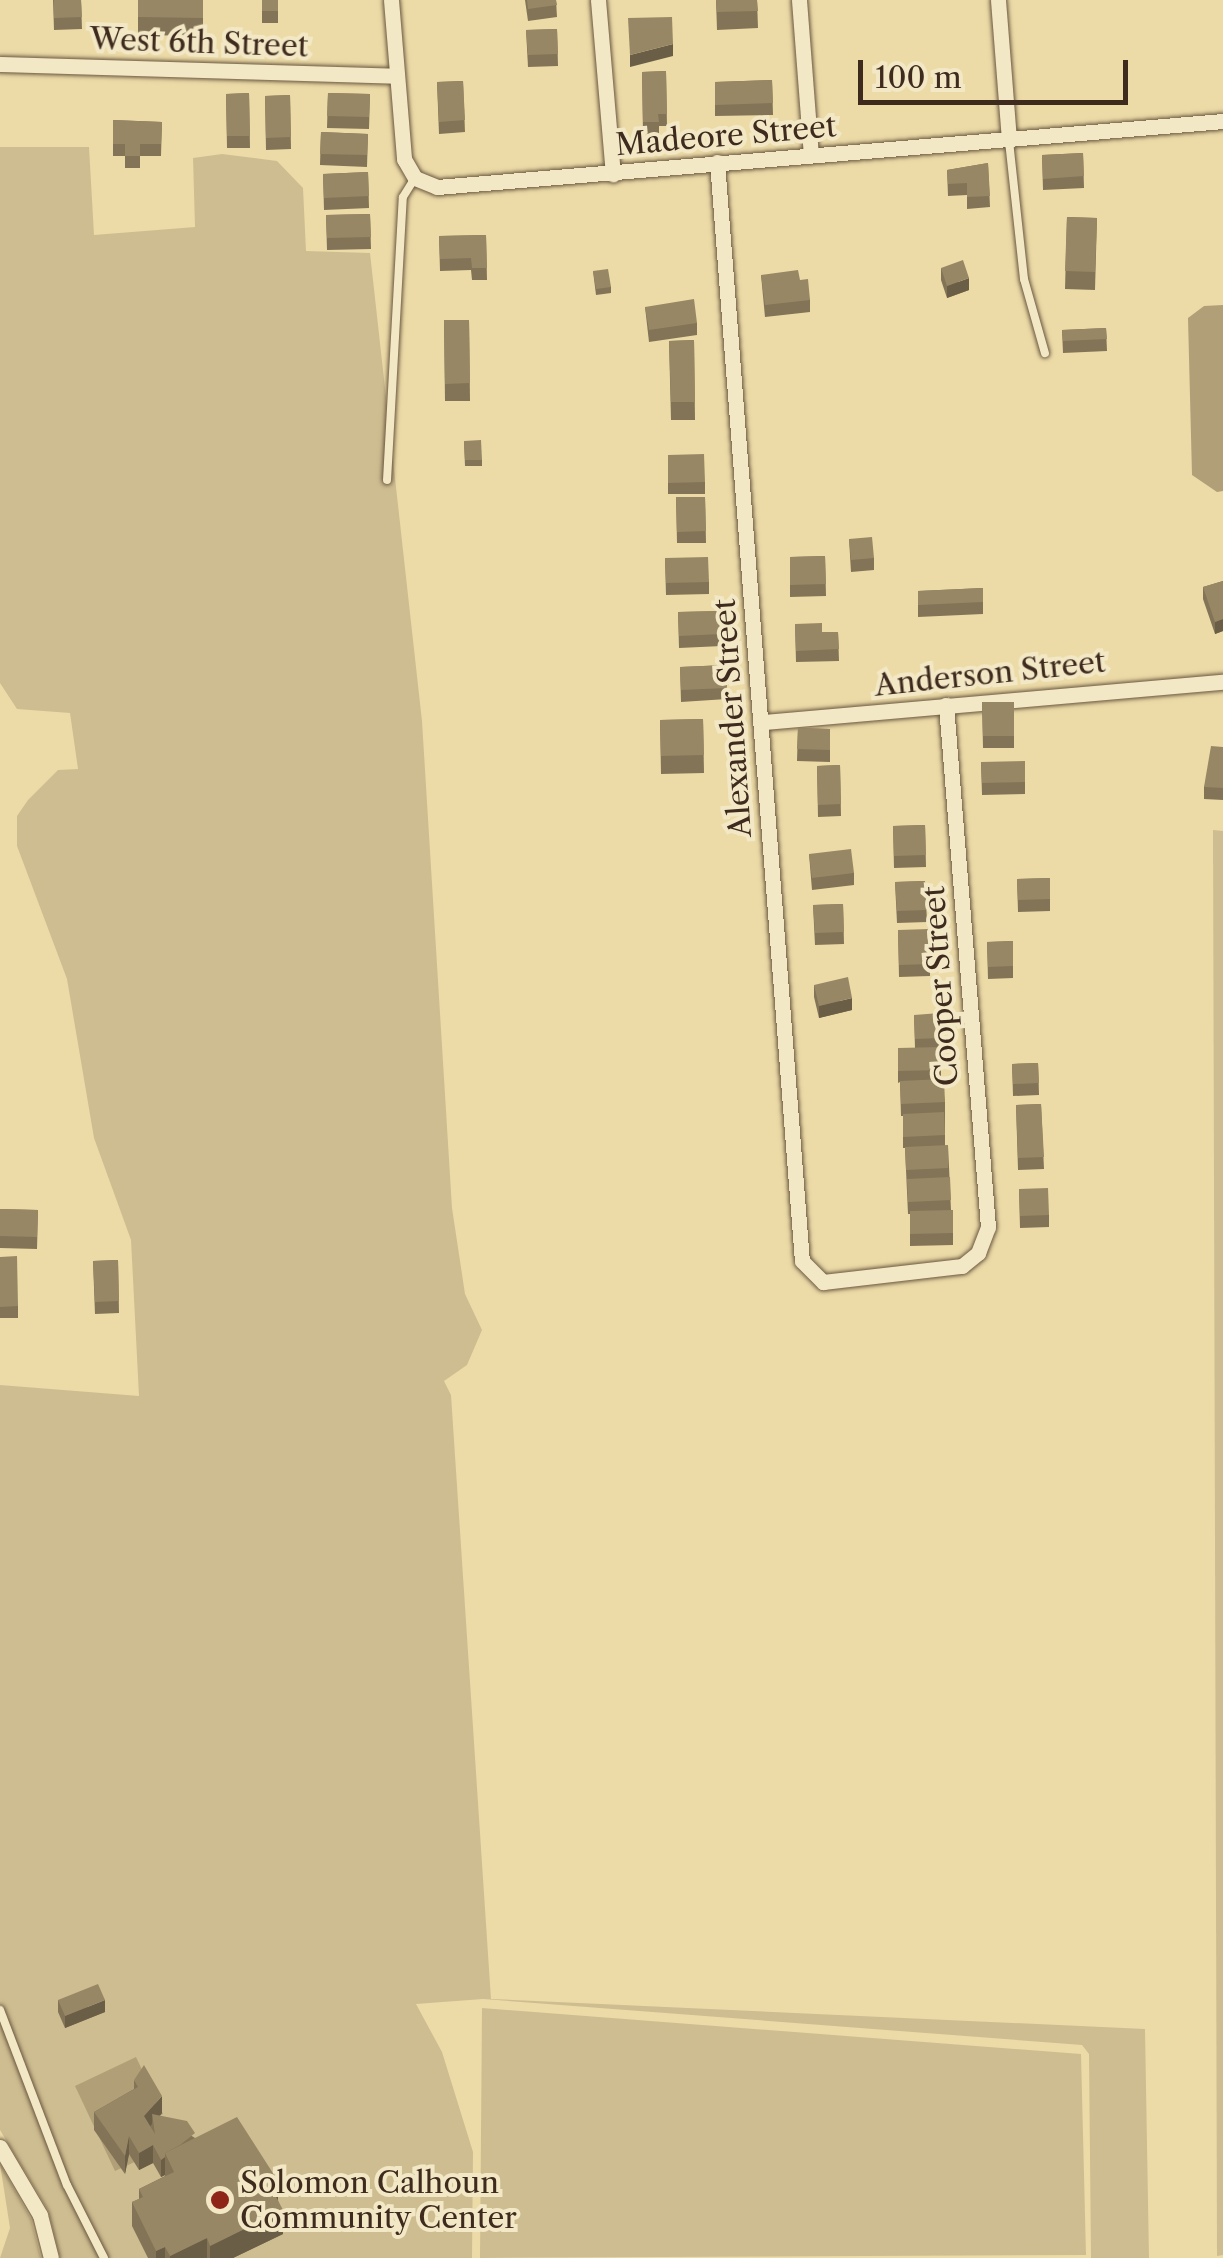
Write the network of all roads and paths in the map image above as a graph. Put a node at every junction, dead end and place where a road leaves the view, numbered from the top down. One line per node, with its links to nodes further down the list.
1 (390, 0): 6 (street)
2 (598, 0): 11 (street)
3 (799, 0): 9 (street)
4 (998, 0): 8 (street)
5 (0, 64): 6 (street, West 6th Street)
6 (397, 76): 12 (street)
7 (1223, 121): 8 (street, Madeore Street)
8 (1009, 141): 9 (street, Madeore Street); 13 (lane)
9 (812, 155): 10 (street, Madeore Street)
10 (717, 162): 11 (street, Madeore Street); 17 (street, Alexander Street)
11 (613, 174): 12 (street, Madeore Street)
12 (415, 178): 14 (lane)
13 (1045, 353)
14 (387, 480)
15 (1223, 682): 16 (street, Anderson Street)
16 (946, 706): 17 (street, Anderson Street); 18 (street, Cooper Street)
17 (763, 722): 18 (street, Alexander Street)
18 (806, 1269)
19 (0, 2010): 22 (lane)
20 (0, 2147): 21 (street)
21 (51, 2258)
22 (104, 2258)

